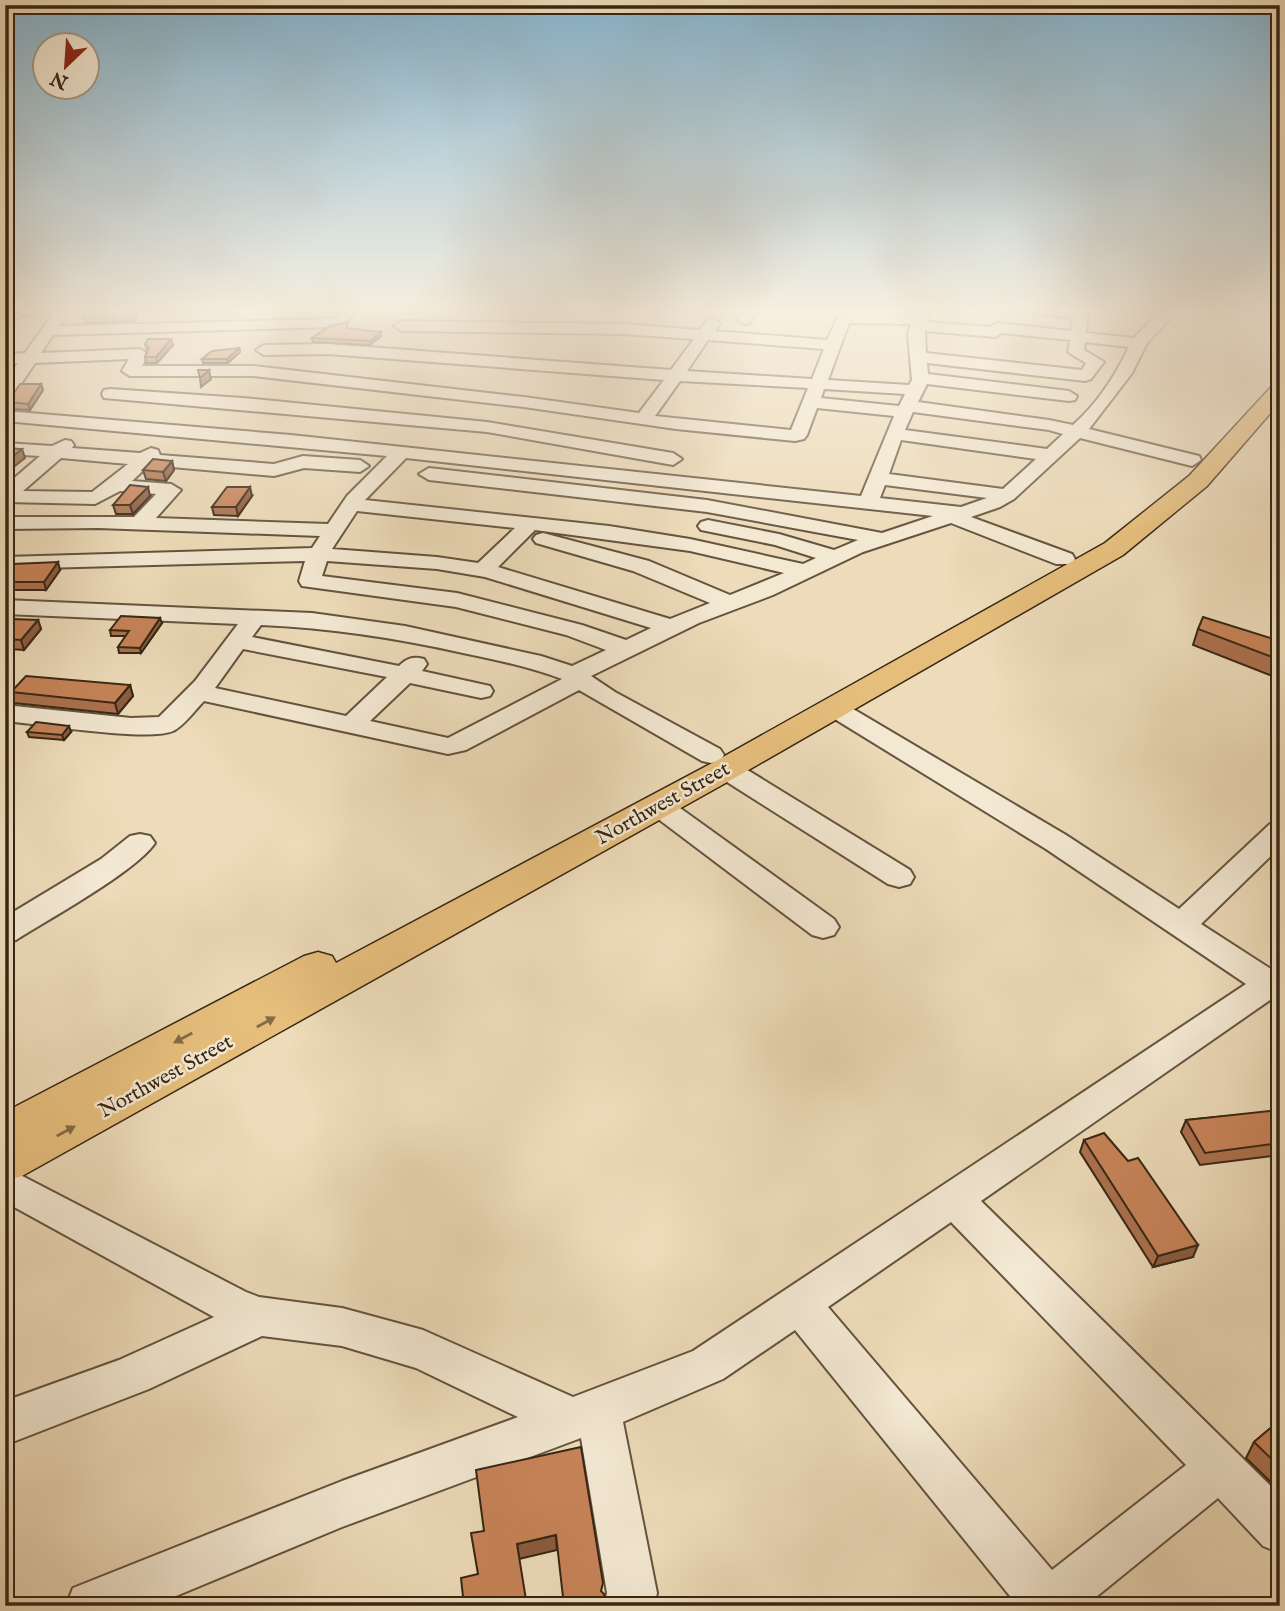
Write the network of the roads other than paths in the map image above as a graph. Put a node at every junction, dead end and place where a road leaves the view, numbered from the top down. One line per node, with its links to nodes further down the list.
1 (119, 384): 16 (street)
2 (210, 384): 21 (street)
3 (335, 384): 23 (street)
4 (371, 384): 22 (street)
5 (524, 384): 22 (street)
6 (621, 384): 15 (street)
7 (670, 384): 15 (street)
8 (735, 384): 20 (street)
9 (814, 384): 20 (street)
10 (914, 384): 17 (street)
11 (1079, 384): 18 (street)
12 (1115, 384): 32 (street)
13 (1263, 384): 43 (main road, Northwest Street)
14 (1280, 389): 81 (main road, Northwest Street)
15 (666, 390): 19 (street); 26 (street)
16 (110, 394): 21 (street); 27 (street)
17 (912, 396): 18 (street); 20 (street); 20 (street); 28 (street); 33 (street)
18 (1069, 396): 28 (street)
19 (745, 397)
20 (808, 397): 30 (street)
21 (196, 399): 23 (street); 31 (street)
22 (510, 401): 26 (street); 29 (street)
23 (320, 411): 29 (street); 35 (street)
24 (5, 416): 25 (street)
25 (30, 418): 27 (street); 34 (street)
26 (643, 420): 30 (street)
27 (86, 421): 31 (street); 38 (street)
28 (1049, 425): 32 (street)
29 (487, 427): 40 (street); 42 (street)
30 (702, 427): 42 (street)
31 (173, 429): 35 (street); 41 (street)
32 (1078, 431): 39 (street); 43 (street)
33 (894, 434): 39 (street); 45 (street)
34 (5, 439)
35 (301, 441): 37 (street)
36 (5, 448): 38 (street)
37 (401, 452): 40 (street); 44 (street)
38 (58, 453): 41 (street); 49 (street)
39 (1051, 456): 48 (street)
40 (451, 457): 46 (street)
41 (145, 460): 44 (street); 47 (street)
42 (673, 460): 46 (street)
43 (1192, 460): 66 (main road, Northwest Street)
44 (385, 469): 50 (street); 52 (street)
45 (878, 478): 48 (street); 51 (street)
46 (655, 479): 50 (street); 51 (street)
47 (115, 485): 49 (street); 56 (street)
48 (1007, 495): 54 (street)
49 (5, 496)
50 (638, 498): 53 (street); 60 (street)
51 (869, 502): 54 (street)
52 (351, 505): 58 (street); 59 (street)
53 (722, 508): 57 (street); 61 (street)
54 (956, 515): 61 (street); 66 (street)
55 (5, 523): 56 (street)
56 (140, 523): 59 (street)
57 (708, 526): 62 (street); 65 (street)
58 (526, 528): 60 (street); 63 (street); 68 (street)
59 (334, 530): 64 (street)
60 (609, 532): 62 (street); 63 (street)
61 (883, 538): 65 (street)
62 (694, 546): 69 (street)
63 (593, 551): 70 (street)
64 (318, 554): 67 (street); 68 (street); 76 (street)
65 (837, 558): 69 (street)
66 (1064, 559): 84 (main road, Northwest Street)
67 (5, 563)
68 (483, 570): 73 (street)
69 (807, 572): 70 (street)
70 (729, 603): 73 (street)
71 (5, 607): 72 (street)
72 (255, 617): 74 (street); 75 (street)
73 (672, 627): 76 (street)
74 (237, 641): 77 (street); 80 (street)
75 (440, 641): 77 (street); 78 (street)
76 (627, 649): 78 (street)
77 (405, 673): 79 (street); 83 (street)
78 (577, 677): 83 (street); 84 (street)
79 (481, 691)
80 (198, 692): 82 (street); 83 (street)
81 (834, 708): 84 (main road, Northwest Street); 89 (street)
82 (5, 713)
83 (351, 725)
84 (718, 762): 85 (main road, Northwest Street); 88 (street); 93 (main road, Northwest Street, one-way to 93)
85 (659, 806): 90 (street); 94 (main road, Northwest Street, one-way to 85)
86 (1280, 830): 89 (street)
87 (140, 843): 91 (street)
88 (899, 877)
89 (1181, 925): 92 (street)
90 (823, 927)
91 (5, 932)
92 (1275, 987): 96 (street)
93 (5, 1135)
94 (5, 1163)
95 (5, 1183): 98 (street)
96 (953, 1198): 97 (street); 101 (street)
97 (799, 1303): 99 (street); 103 (street)
98 (259, 1316): 99 (street); 100 (street)
99 (585, 1414): 104 (street); 105 (street)
100 (5, 1423)
101 (1219, 1468): 102 (street); 103 (street)
102 (1280, 1529)
103 (1047, 1605)
104 (91, 1606)
105 (629, 1606)

